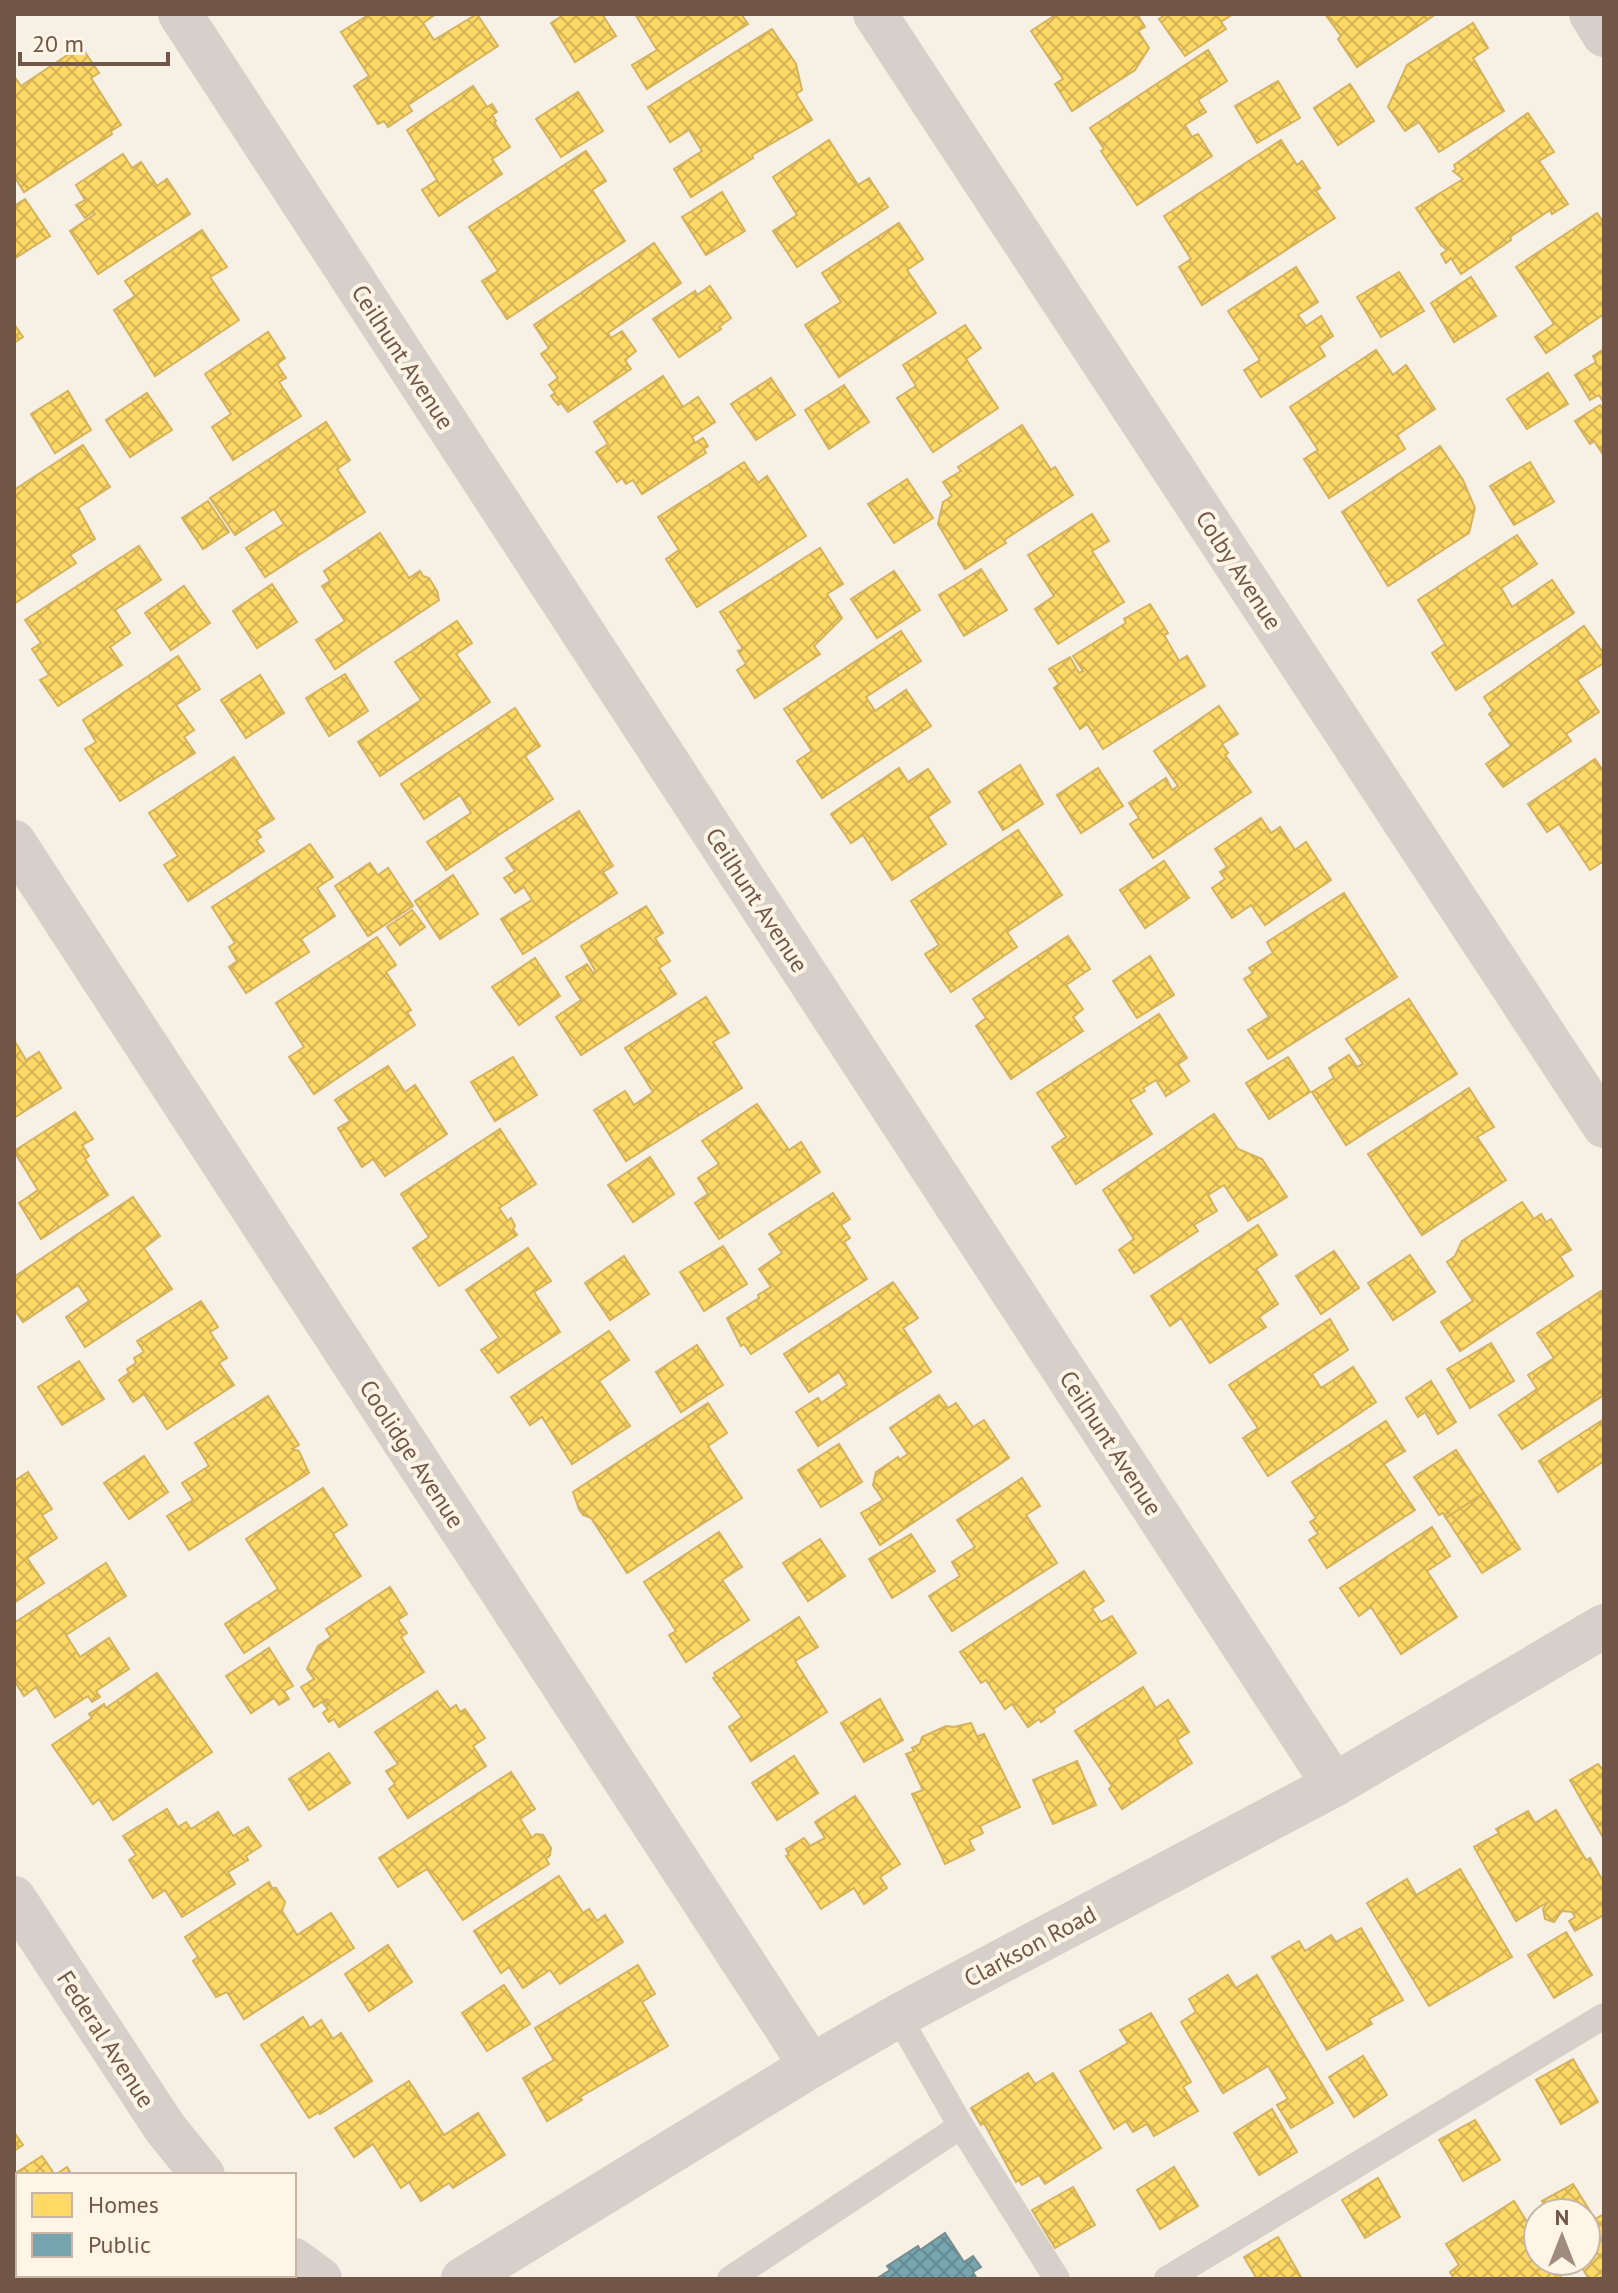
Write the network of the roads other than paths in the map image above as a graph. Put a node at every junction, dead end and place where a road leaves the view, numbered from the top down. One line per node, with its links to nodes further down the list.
1 (180, 14): 8 (street, Ceilhunt Avenue)
2 (875, 14): 6 (street, Colby Avenue)
3 (1591, 14): 4 (street)
4 (1604, 35)
5 (14, 842): 12 (street, Coolidge Avenue)
6 (1604, 1126)
7 (1604, 1626): 8 (street, Clarkson Road)
8 (1334, 1785): 10 (street, Clarkson Road)
9 (14, 1898): 14 (street, Federal Avenue)
10 (898, 2016): 12 (street, Clarkson Road); 13 (lane)
11 (1604, 2016): 20 (lane)
12 (811, 2066): 17 (street, Clarkson Road)
13 (961, 2126): 18 (lane); 19 (lane)
14 (201, 2173)
15 (296, 2261): 16 (street)
16 (320, 2279)
17 (463, 2279)
18 (730, 2279)
19 (1057, 2279)
20 (1167, 2279)

